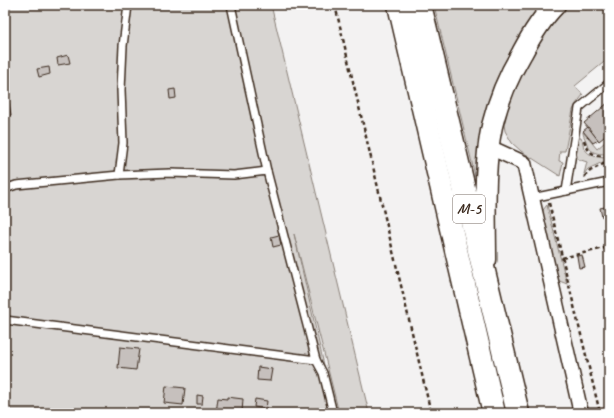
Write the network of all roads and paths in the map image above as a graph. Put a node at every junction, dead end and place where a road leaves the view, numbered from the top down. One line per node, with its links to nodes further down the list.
1 (128, 5): 13 (lane)
2 (231, 5): 12 (lane)
3 (335, 5): 26 (path)
4 (399, 5): 27 (highway, М-5)
5 (420, 5): 22 (highway, М-5)
6 (555, 5): 9 (street)
7 (609, 83): 17 (lane)
8 (581, 135): 10 (path)
9 (489, 147): 19 (street); 22 (street)
10 (609, 156)
11 (609, 161): 15 (path)
12 (267, 171): 13 (lane); 24 (lane)
13 (119, 175): 16 (lane)
14 (609, 182): 15 (lane)
15 (578, 188): 17 (lane)
16 (5, 189)
17 (566, 191): 18 (lane)
18 (547, 194): 19 (lane); 21 (path)
19 (532, 198): 29 (street)
20 (609, 247): 21 (path)
21 (562, 258): 30 (path)
22 (487, 286): 28 (highway, М-5)
23 (5, 320): 24 (lane)
24 (316, 360): 25 (lane)
25 (334, 413)
26 (431, 413)
27 (494, 413)
28 (518, 413)
29 (581, 413)
30 (600, 413)

